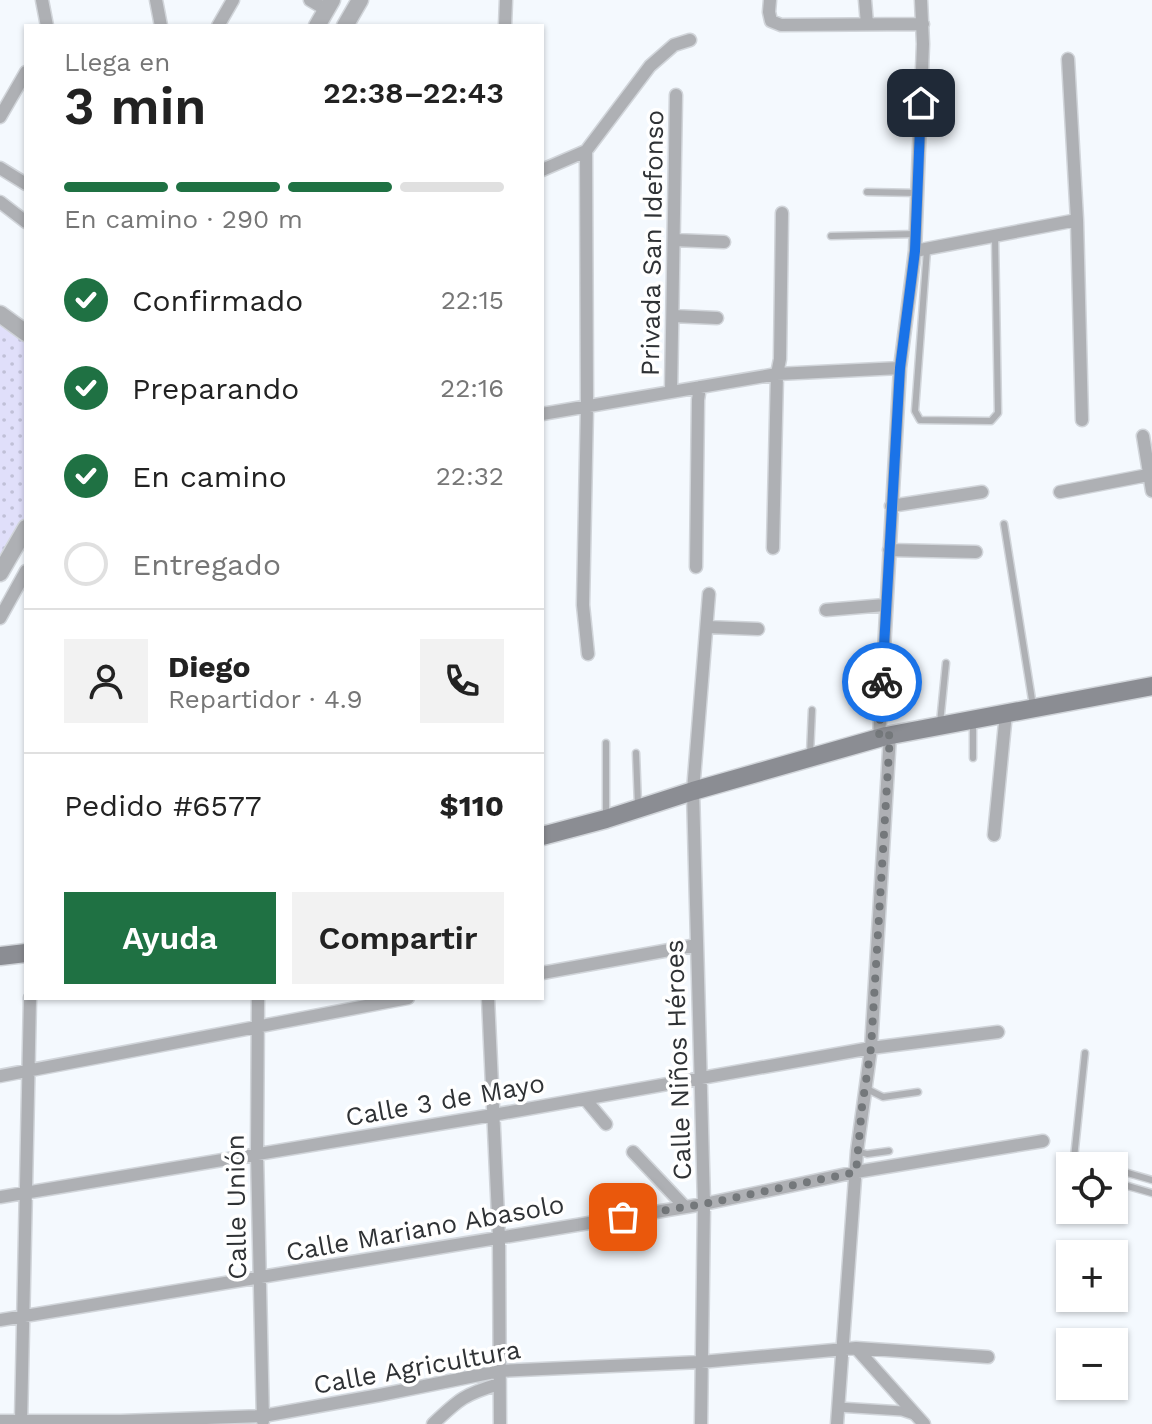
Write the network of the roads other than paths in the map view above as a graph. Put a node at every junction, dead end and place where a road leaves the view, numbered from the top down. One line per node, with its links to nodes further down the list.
1 (42, 0): 11 (street)
2 (156, 0): 12 (street)
3 (233, 0): 13 (street)
4 (310, 0): 10 (street)
5 (360, 0): 15 (street)
6 (506, 0): 16 (street)
7 (770, 0): 17 (street)
8 (865, 0): 17 (street)
9 (921, 0): 18 (street)
10 (329, 5): 14 (street)
11 (47, 24)
12 (161, 24)
13 (219, 24)
14 (318, 24)
15 (346, 24)
16 (505, 24)
17 (867, 24): 18 (street)
18 (923, 24): 29 (street)
19 (690, 40): 24 (street)
20 (1068, 59): 33 (street)
21 (22, 89): 23 (street)
22 (676, 95): 37 (street, Privada San Idefonso)
23 (0, 117)
24 (586, 151): 26 (street); 48 (street)
25 (0, 168): 27 (street)
26 (544, 169)
27 (24, 183)
28 (867, 192): 29 (lane)
29 (918, 193): 34 (street)
30 (0, 202): 32 (street)
31 (782, 213): 45 (street)
32 (24, 220)
33 (1077, 220): 36 (street); 50 (street)
34 (916, 234): 35 (lane); 39 (street)
35 (831, 236)
36 (995, 236): 39 (street); 39 (lane)
37 (674, 240): 38 (street); 41 (street, Privada San Idefonso)
38 (724, 242)
39 (921, 251): 44 (street)
40 (0, 314): 43 (street)
41 (673, 316): 42 (street); 47 (street, Privada San Idefonso)
42 (717, 318)
43 (24, 332)
44 (900, 368): 45 (street); 57 (street)
45 (777, 374): 46 (street); 60 (street)
46 (700, 387): 47 (street); 63 (street)
47 (671, 392): 48 (street)
48 (587, 407): 49 (street); 72 (street)
49 (544, 414)
50 (1082, 420)
51 (1143, 436): 52 (street)
52 (1149, 457): 53 (street)
53 (1148, 475): 54 (street); 56 (street)
54 (1152, 491)
55 (982, 492): 57 (street)
56 (1060, 492)
57 (891, 506): 61 (street)
58 (1004, 524): 75 (lane)
59 (24, 531): 64 (street)
60 (773, 548)
61 (889, 550): 62 (street); 67 (street)
62 (976, 552)
63 (696, 567)
64 (0, 573)
65 (24, 575): 69 (street)
66 (709, 594): 70 (street, Calle Niños Héroes)
67 (885, 605): 68 (street); 80 (street)
68 (826, 610)
69 (0, 618)
70 (707, 627): 71 (street); 85 (street, Calle Niños Héroes)
71 (758, 629)
72 (588, 654)
73 (946, 663): 79 (lane)
74 (1152, 686): 75 (main road)
75 (1033, 708): 77 (main road)
76 (812, 710): 83 (lane)
77 (1006, 713): 78 (main road); 89 (street)
78 (972, 720): 79 (main road); 84 (lane)
79 (940, 726): 80 (main road)
80 (885, 737): 83 (main road); 100 (street)
81 (606, 743): 87 (lane)
82 (636, 753): 86 (lane)
83 (810, 758): 85 (main road)
84 (973, 758)
85 (693, 791): 86 (main road); 90 (street, Calle Niños Héroes)
86 (638, 808): 87 (main road)
87 (606, 819): 88 (main road)
88 (544, 835)
89 (994, 835)
90 (697, 945): 93 (street); 104 (street, Calle Niños Héroes)
91 (24, 953): 92 (main road)
92 (0, 956)
93 (544, 973)
94 (30, 1000): 102 (street)
95 (258, 1000): 98 (street, Calle Unión)
96 (398, 1000): 98 (street)
97 (488, 1000): 108 (street)
98 (258, 1027): 102 (street); 115 (street, Calle Unión)
99 (998, 1032): 100 (street, Calle 3 de Mayo)
100 (871, 1048): 104 (street, Calle 3 de Mayo); 105 (street)
101 (1085, 1053): 114 (lane)
102 (30, 1071): 103 (street); 120 (street)
103 (0, 1076)
104 (700, 1077): 107 (street, Calle 3 de Mayo); 123 (street, Calle Niños Héroes)
105 (865, 1088): 106 (lane); 111 (street)
106 (918, 1092)
107 (585, 1099): 108 (street, Calle 3 de Mayo); 109 (street)
108 (493, 1115): 115 (street, Calle 3 de Mayo); 125 (street)
109 (606, 1124)
110 (1043, 1141): 116 (street, Calle Mariano Abasolo)
111 (857, 1151): 112 (lane); 116 (street)
112 (889, 1151)
113 (633, 1152): 124 (street)
114 (1076, 1152)
115 (257, 1154): 120 (street, Calle 3 de Mayo); 126 (street, Calle Unión)
116 (856, 1172): 123 (street, Calle Mariano Abasolo); 130 (street)
117 (1128, 1173): 118 (lane)
118 (1152, 1180)
119 (1128, 1186): 121 (lane)
120 (25, 1192): 122 (street, Calle 3 de Mayo); 127 (street)
121 (1152, 1193)
122 (0, 1197)
123 (704, 1204): 124 (street, Calle Mariano Abasolo); 132 (street, Calle Niños Héroes)
124 (685, 1207): 125 (street, Calle Mariano Abasolo)
125 (499, 1238): 126 (street, Calle Mariano Abasolo); 133 (street)
126 (259, 1278): 127 (street, Calle Mariano Abasolo); 135 (street, Calle Unión)
127 (25, 1317): 128 (street, Calle Mariano Abasolo); 138 (street)
128 (0, 1320)
129 (856, 1348): 130 (street, Calle Agricultura); 131 (street, Calle Agricultura); 136 (street)
130 (841, 1350): 132 (street, Calle Agricultura); 134 (street)
131 (988, 1357)
132 (701, 1362): 133 (street, Calle Agricultura); 142 (street, Calle Niños Héroes)
133 (499, 1378): 135 (street, Calle Agricultura); 140 (street); 141 (street)
134 (838, 1407): 136 (street); 143 (street)
135 (262, 1420): 139 (street, Calle Agricultura)
136 (920, 1420)
137 (0, 1421): 138 (street, Calle Agricultura)
138 (21, 1422): 139 (street, Calle Agricultura)
139 (120, 1422)
140 (433, 1424)
141 (500, 1424)
142 (701, 1424)
143 (837, 1424)

